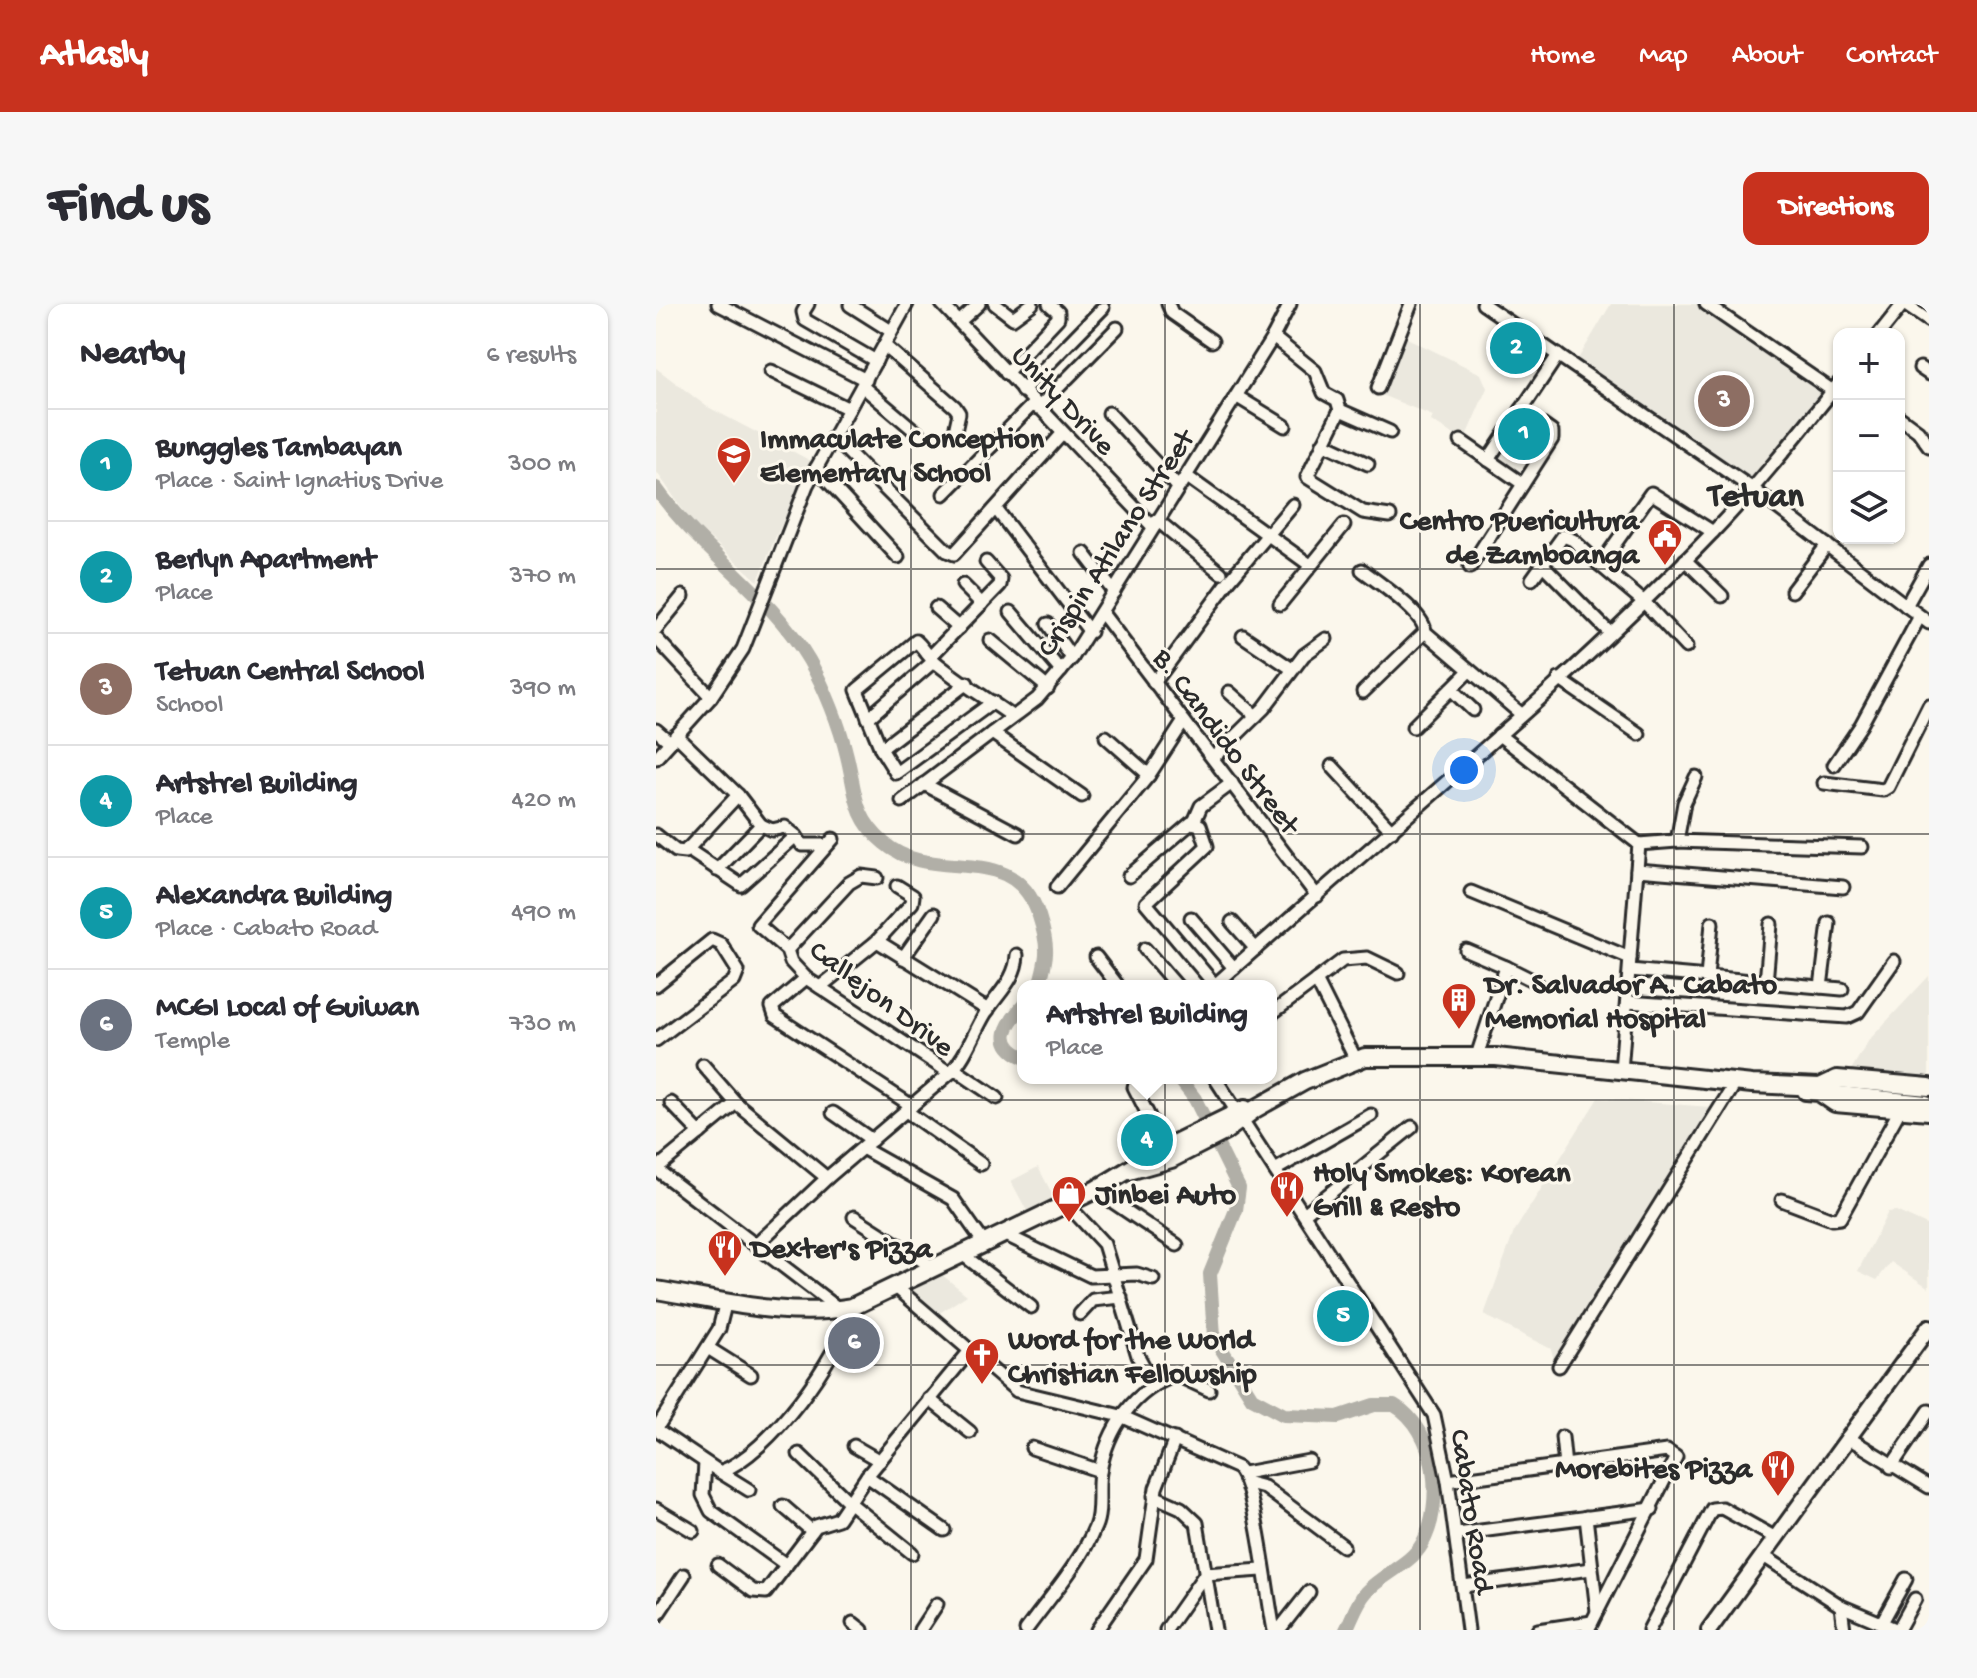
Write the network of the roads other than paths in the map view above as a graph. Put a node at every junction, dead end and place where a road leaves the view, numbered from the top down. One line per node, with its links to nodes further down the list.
1 (718, 304): 30 (street)
2 (808, 304): 27 (street)
3 (907, 304): 22 (street)
4 (942, 304): 19 (street, Unity Drive)
5 (979, 304): 19 (street)
6 (995, 304): 7 (street)
7 (1032, 304)
8 (1049, 304): 29 (street)
9 (1168, 304): 24 (street)
10 (1290, 304): 23 (street, Crispin Atilano Street)
11 (1411, 304): 32 (street)
12 (1483, 304): 26 (street)
13 (1706, 304): 17 (street)
14 (1904, 304): 18 (street); 21 (street)
15 (850, 305): 22 (street)
16 (1103, 308): 33 (street)
17 (1722, 308): 31 (street)
18 (1929, 321)
19 (959, 322): 29 (street, Unity Drive)
20 (1117, 328): 36 (street)
21 (1884, 328)
22 (891, 331): 25 (street)
23 (1273, 337): 35 (street, Crispin Atilano Street); 38 (street)
24 (1212, 341)
25 (885, 346): 27 (street); 43 (street)
26 (1558, 355): 39 (street); 57 (street)
27 (876, 361): 30 (street)
28 (771, 371): 37 (street)
29 (1006, 373): 33 (street, Unity Drive)
30 (864, 383): 37 (street); 46 (street)
31 (1833, 385)
32 (1378, 388)
33 (1022, 391): 36 (street, Unity Drive)
34 (1833, 391): 57 (street)
35 (1236, 396): 42 (street); 54 (street, Crispin Atilano Street)
36 (1036, 405): 45 (street, Unity Drive); 58 (street)
37 (849, 409): 47 (street)
38 (1340, 410): 44 (street); 49 (street)
39 (1521, 410): 51 (street); 55 (street)
40 (1109, 413): 56 (street)
41 (1905, 421): 50 (street)
42 (1285, 426)
43 (955, 431)
44 (1390, 432)
45 (1063, 433): 60 (street); 62 (street, Unity Drive)
46 (921, 436)
47 (833, 437): 53 (street); 60 (street)
48 (1461, 441): 51 (street)
49 (1323, 443): 52 (street); 61 (street)
50 (1929, 446)
51 (1488, 460): 55 (street)
52 (1368, 464)
53 (816, 468): 68 (street); 115 (street)
54 (1186, 476): 56 (street, Crispin Atilano Street); 65 (street)
55 (1523, 484): 75 (street)
56 (1178, 487): 62 (street, Crispin Atilano Street)
57 (1753, 489): 64 (street); 66 (street)
58 (944, 494)
59 (1293, 505): 65 (street)
60 (996, 509): 95 (street)
61 (1390, 516)
62 (1155, 524): 77 (street, Unity Drive); 81 (street, Crispin Atilano Street)
63 (1344, 525): 72 (street)
64 (1713, 532): 69 (street); 73 (street)
65 (1268, 534): 72 (street); 110 (street)
66 (1827, 545): 80 (street); 87 (street)
67 (1084, 553): 81 (street)
68 (898, 557)
69 (1685, 560): 83 (street); 84 (street)
70 (986, 562): 85 (street)
71 (1542, 564): 73 (street); 78 (street); 97 (street)
72 (1310, 565): 86 (street)
73 (1600, 565): 84 (street)
74 (1929, 565): 87 (street)
75 (1470, 567)
76 (1362, 570): 96 (street)
77 (1221, 573)
78 (1532, 579)
79 (963, 585): 85 (street)
80 (1792, 591)
81 (1114, 592): 90 (street, Crispin Atilano Street)
82 (683, 596): 94 (street)
83 (1722, 596)
84 (1644, 602): 97 (street); 102 (street)
85 (982, 604): 93 (street)
86 (1280, 604)
87 (1906, 606): 91 (street)
88 (936, 608): 93 (street)
89 (1011, 612): 106 (street)
90 (1102, 613): 95 (street, Crispin Atilano Street); 110 (street, B. Candido Street)
91 (1924, 620): 134 (street)
92 (1048, 624): 103 (street)
93 (959, 628): 104 (street)
94 (656, 629)
95 (1090, 632): 103 (street, Crispin Atilano Street)
96 (1425, 632): 107 (street); 114 (street)
97 (1609, 632): 108 (street)
98 (1243, 636): 105 (street)
99 (656, 638): 115 (street)
100 (1326, 639): 105 (street)
101 (990, 640): 111 (street)
102 (1686, 647)
103 (1072, 658): 106 (street, Crispin Atilano Street)
104 (932, 659): 109 (street); 122 (street); 122 (street)
105 (1292, 669): 120 (street)
106 (1061, 671): 111 (street, Crispin Atilano Street)
107 (1469, 671): 112 (street); 119 (street)
108 (1559, 679): 119 (street); 127 (street)
109 (967, 683): 116 (street); 131 (street)
110 (1154, 683): 123 (street, B. Candido Street)
111 (1048, 688): 121 (street, Crispin Atilano Street)
112 (1451, 689): 118 (street); 124 (street)
113 (1229, 692): 120 (street)
114 (1363, 692)
115 (711, 697): 130 (street)
116 (993, 702): 121 (street); 131 (street)
117 (1929, 705): 139 (street)
118 (1473, 710)
119 (1521, 714): 128 (street)
120 (1256, 716): 133 (street)
121 (1013, 717): 126 (street, Crispin Atilano Street)
122 (868, 718): 131 (street)
123 (1184, 721): 133 (street, B. Candido Street); 136 (street)
124 (1413, 727)
125 (656, 730): 130 (street)
126 (992, 733): 140 (street, Crispin Atilano Street); 142 (street)
127 (1639, 734)
128 (1499, 735): 146 (street); 151 (street)
129 (1106, 737): 136 (street)
130 (673, 739): 132 (street); 141 (street)
131 (881, 749)
132 (656, 758)
133 (1213, 758): 138 (street, B. Candido Street)
134 (1834, 765)
135 (1332, 766): 146 (street)
136 (1149, 775): 159 (street)
137 (1696, 777): 150 (street)
138 (1232, 783): 144 (street); 162 (street, B. Candido Street)
139 (1824, 783)
140 (924, 784): 143 (street, Crispin Atilano Street); 147 (street)
141 (738, 795): 145 (street); 153 (street)
142 (1082, 796)
143 (902, 801)
144 (1194, 822): 156 (street); 186 (street)
145 (761, 825): 149 (street); 154 (street)
146 (1392, 831): 162 (street)
147 (1018, 834)
148 (656, 835): 153 (street)
149 (796, 836): 154 (street); 172 (street, Callejon Drive)
150 (1677, 841): 151 (street); 152 (street)
151 (1639, 844): 155 (street)
152 (1862, 847)
153 (687, 849): 154 (street)
154 (717, 870)
155 (1637, 870): 160 (street); 178 (street)
156 (1129, 876)
157 (877, 878): 172 (street)
158 (897, 886): 169 (street)
159 (1057, 887)
160 (1843, 887)
161 (1471, 892): 178 (street)
162 (1317, 896): 171 (street)
163 (934, 914): 176 (street)
164 (1191, 918): 180 (street)
165 (1232, 922): 171 (street)
166 (1712, 923): 182 (street)
167 (1829, 923): 193 (street)
168 (1771, 924): 190 (street)
169 (877, 941): 176 (street); 192 (street)
170 (1145, 949): 185 (street)
171 (1256, 949): 180 (street)
172 (787, 950): 183 (street, Callejon Drive)
173 (1466, 950): 179 (street)
174 (1017, 955): 197 (street)
175 (1096, 957): 184 (street)
176 (903, 958): 197 (street)
177 (1894, 961): 195 (street)
178 (1630, 964): 182 (street); 195 (street)
179 (1506, 967): 189 (street); 199 (street)
180 (1234, 968): 187 (street)
181 (1398, 973): 188 (street)
182 (1707, 977): 190 (street)
183 (806, 978): 192 (street, Callejon Drive); 215 (street)
184 (1113, 980)
185 (1172, 980)
186 (1209, 980)
187 (1221, 980)
188 (1316, 980): 196 (street); 200 (street)
189 (1536, 982)
190 (1766, 983): 193 (street)
191 (656, 985): 198 (street)
192 (820, 987): 202 (street, Callejon Drive)
193 (1821, 987): 194 (street)
194 (1842, 989)
195 (1627, 1002): 203 (street)
196 (1277, 1009)
197 (988, 1010): 202 (street)
198 (656, 1040)
199 (1477, 1056): 200 (highway); 203 (highway)
200 (1355, 1058): 218 (highway)
201 (703, 1065): 212 (street)
202 (952, 1071): 210 (street); 215 (street, Callejon Drive)
203 (1621, 1071): 204 (highway)
204 (1744, 1083): 208 (highway); 253 (street)
205 (1220, 1084): 218 (street, Cabato Road)
206 (1134, 1087): 224 (street)
207 (1929, 1087): 208 (highway)
208 (1820, 1090): 209 (main road); 213 (main road); 214 (highway)
209 (1929, 1095)
210 (997, 1098)
211 (671, 1103): 221 (street)
212 (736, 1103): 221 (street); 229 (street)
213 (1929, 1103)
214 (1901, 1108): 216 (highway); 231 (street)
215 (909, 1109): 223 (street, Callejon Drive); 225 (street)
216 (1929, 1111)
217 (833, 1113): 223 (street)
218 (1245, 1114): 222 (highway); 227 (street, Cabato Road)
219 (1371, 1115): 227 (street)
220 (1412, 1127): 233 (street)
221 (700, 1133): 226 (street)
222 (1192, 1141): 224 (highway); 228 (highway)
223 (868, 1144): 229 (street, Callejon Drive); 236 (street)
224 (1165, 1148): 228 (highway)
225 (981, 1164)
226 (656, 1169): 237 (street)
227 (1275, 1170): 233 (street, Cabato Road)
228 (1129, 1171): 230 (highway)
229 (827, 1178): 237 (street, Callejon Drive)
230 (1095, 1190): 232 (highway); 238 (street)
231 (1782, 1200)
232 (1067, 1204): 235 (highway); 241 (street)
233 (1304, 1214): 278 (street, Cabato Road)
234 (854, 1217): 240 (street)
235 (1004, 1234): 236 (highway); 241 (street)
236 (984, 1243): 239 (highway)
237 (756, 1245): 248 (street)
238 (1177, 1245)
239 (962, 1254): 240 (highway); 247 (street)
240 (934, 1268): 243 (highway)
241 (1114, 1277): 242 (street); 245 (street)
242 (1153, 1279)
243 (896, 1287): 248 (highway); 252 (street)
244 (656, 1290): 246 (highway)
245 (1121, 1297): 249 (street); 255 (street)
246 (726, 1301): 248 (highway); 251 (street)
247 (1031, 1307)
248 (845, 1308): 275 (street)
249 (1080, 1314)
250 (1929, 1327): 264 (main road)
251 (708, 1348): 254 (street); 259 (street)
252 (969, 1352): 257 (street); 260 (street)
253 (1559, 1366)
254 (751, 1375)
255 (1150, 1378)
256 (1209, 1390): 260 (street)
257 (929, 1399): 262 (street); 269 (street)
258 (1929, 1411): 273 (street)
259 (660, 1414): 261 (street)
260 (1121, 1416): 265 (street); 274 (street)
261 (656, 1429): 271 (street)
262 (970, 1432)
263 (1562, 1437): 272 (street)
264 (1847, 1437): 273 (street); 291 (main road)
265 (1175, 1439): 277 (street); 281 (street)
266 (854, 1446): 269 (street)
267 (1032, 1448): 274 (street)
268 (799, 1454): 282 (street)
269 (880, 1461): 276 (street)
270 (1309, 1461): 277 (street)
271 (705, 1463): 275 (street); 295 (street)
272 (1565, 1466): 278 (street); 285 (street)
273 (1891, 1467): 279 (street)
274 (1100, 1471): 311 (street)
275 (720, 1472): 280 (street)
276 (867, 1476): 282 (street); 287 (street)
277 (1246, 1478): 292 (street); 298 (street)
278 (1448, 1481): 290 (street, Cabato Road)
279 (1929, 1487)
280 (749, 1490)
281 (1154, 1496): 299 (street); 312 (street)
282 (850, 1503): 289 (street); 293 (street)
283 (783, 1506): 289 (street)
284 (656, 1509): 288 (street)
285 (1652, 1509): 286 (street); 308 (street)
286 (1586, 1517): 290 (street); 297 (street)
287 (944, 1530)
288 (693, 1531)
289 (812, 1531): 295 (street)
290 (1457, 1534): 302 (street, Cabato Road)
291 (1774, 1537): 294 (main road); 318 (street)
292 (1343, 1546)
293 (912, 1553)
294 (1762, 1555): 306 (street); 319 (main road)
295 (785, 1564): 296 (street)
296 (718, 1565)
297 (1591, 1569): 302 (street); 308 (street)
298 (1262, 1570): 299 (street); 315 (street)
299 (1205, 1574): 313 (street); 314 (street)
300 (684, 1575): 307 (street)
301 (1906, 1579): 309 (street)
302 (1463, 1586): 316 (street, Cabato Road)
303 (1309, 1592): 315 (street)
304 (1915, 1599): 309 (street)
305 (937, 1604): 310 (street)
306 (1841, 1606): 309 (street); 320 (street)
307 (656, 1617)
308 (1592, 1621): 317 (street)
309 (1891, 1628)
310 (920, 1630)
311 (1026, 1630)
312 (1097, 1630)
313 (1166, 1630)
314 (1215, 1630)
315 (1277, 1630)
316 (1468, 1630)
317 (1538, 1630)
318 (1649, 1630)
319 (1709, 1630)
320 (1844, 1630)

